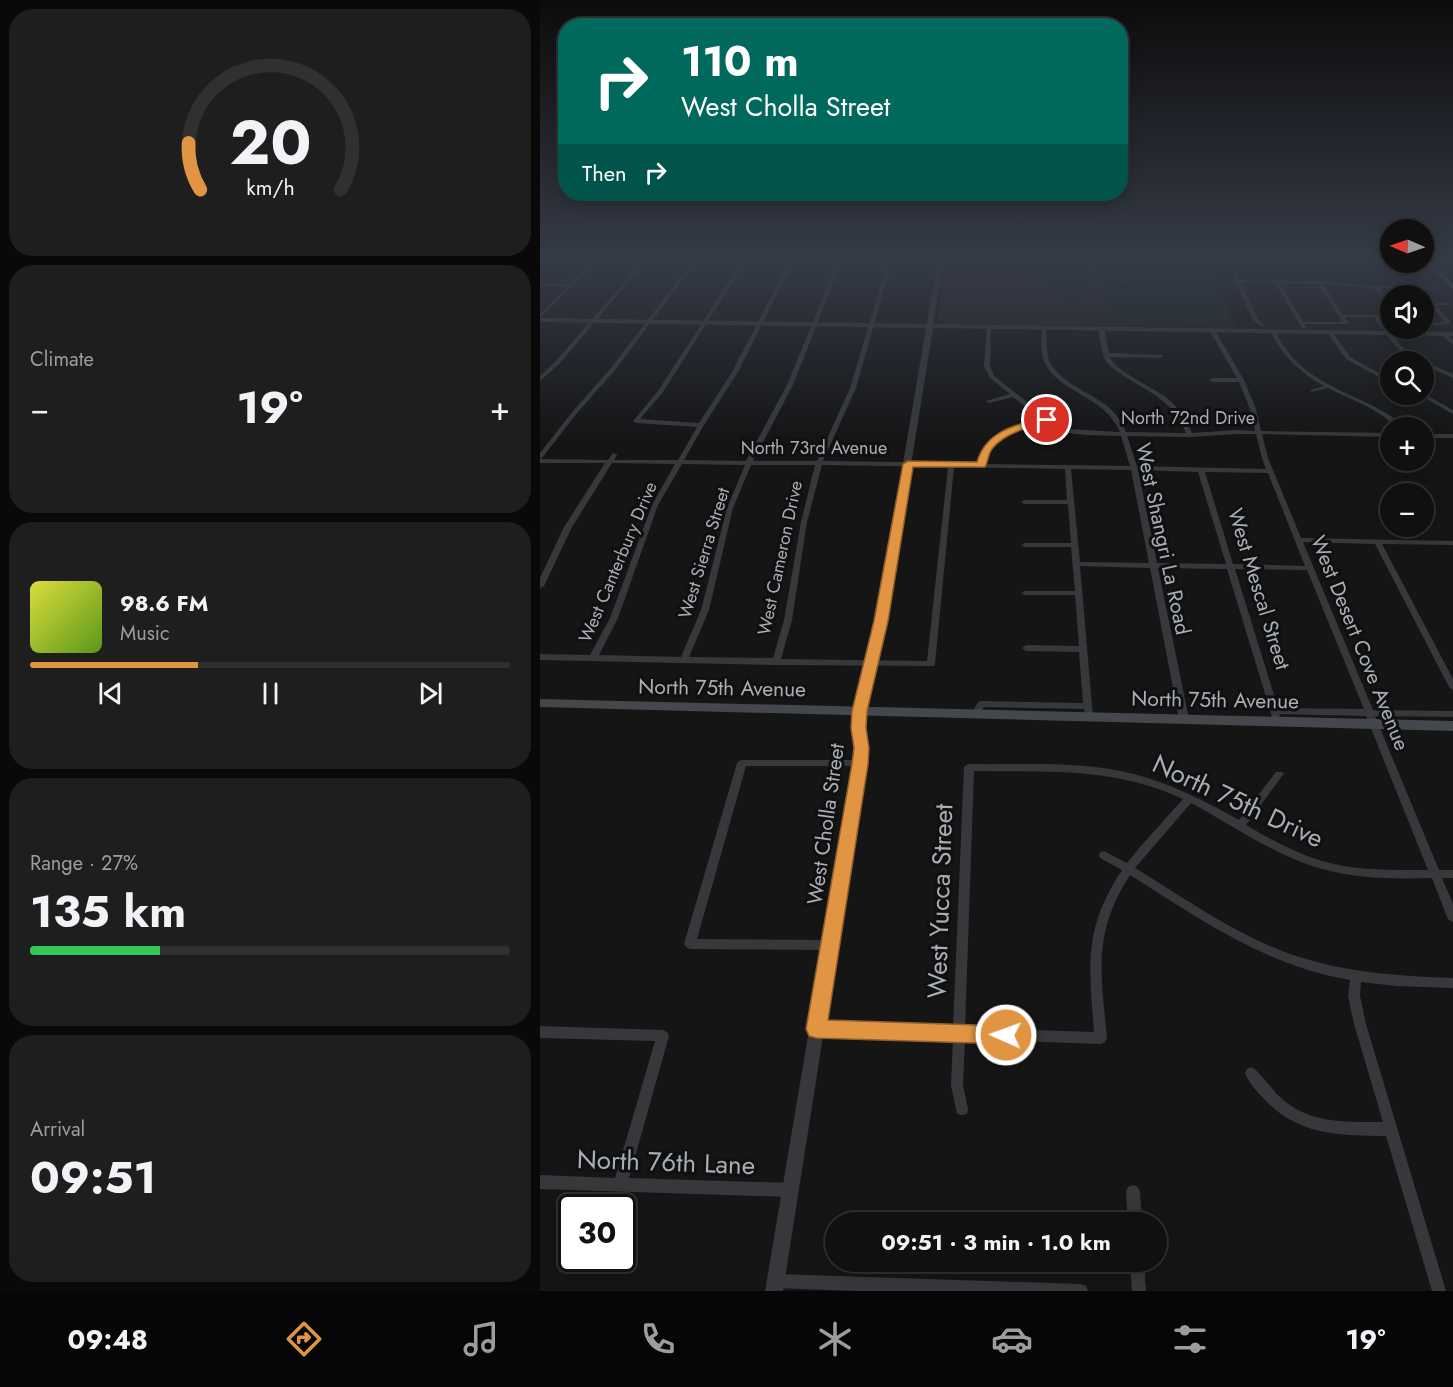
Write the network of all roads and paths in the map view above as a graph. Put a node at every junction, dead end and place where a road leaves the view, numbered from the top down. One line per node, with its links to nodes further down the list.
1 (594, 318): 13 (street)
2 (652, 318): 14 (street)
3 (708, 318): 15 (street)
4 (763, 318): 16 (street, West Canterbury Drive)
5 (817, 318): 17 (street, West Sierra Street)
6 (874, 318): 18 (street, West Cameron Drive)
7 (930, 318): 21 (street, West Cholla Street)
8 (1255, 318): 19 (street)
9 (1299, 318): 10 (street)
10 (1343, 318)
11 (1445, 318): 20 (street)
12 (540, 319): 13 (street)
13 (592, 321): 14 (street); 40 (street)
14 (649, 322): 15 (street); 63 (street)
15 (705, 323): 16 (street); 51 (street)
16 (760, 324): 17 (street); 51 (street, West Canterbury Drive)
17 (815, 324): 18 (street); 65 (street, West Sierra Street)
18 (872, 325): 21 (street); 66 (street, West Cameron Drive)
19 (1263, 325)
20 (1434, 325)
21 (929, 326): 22 (street); 67 (street, West Cholla Street)
22 (988, 327): 23 (street); 45 (street)
23 (1044, 328): 24 (street); 55 (street, West Shangri La Road)
24 (1101, 329): 25 (street); 35 (street)
25 (1212, 330): 26 (street); 42 (street, West Desert Cove Avenue)
26 (1273, 331): 27 (street); 43 (street)
27 (1330, 332): 28 (street); 38 (street)
28 (1380, 333)
29 (1434, 334): 30 (street)
30 (1444, 334): 31 (street); 33 (street)
31 (1453, 334)
32 (1392, 339): 34 (street)
33 (1453, 343)
34 (1404, 351)
35 (1106, 355): 36 (street); 57 (street)
36 (1161, 356)
37 (1434, 367): 39 (street)
38 (1380, 376)
39 (1453, 376)
40 (540, 379)
41 (1212, 380): 42 (street)
42 (1241, 380): 54 (street, West Desert Cove Avenue)
43 (1328, 386): 44 (street); 49 (street)
44 (1313, 391)
45 (1013, 395): 46 (street); 50 (street)
46 (989, 401)
47 (1434, 402): 48 (street)
48 (1453, 412)
49 (1388, 417)
50 (1047, 420): 55 (street, North 72nd Drive); 59 (street)
51 (701, 425): 64 (street, West Canterbury Drive)
52 (1328, 426): 56 (street)
53 (988, 433): 59 (street)
54 (1257, 433): 56 (street, North 72nd Drive); 57 (street, North 72nd Drive); 73 (street, West Desert Cove Avenue)
55 (1122, 434): 57 (street, North 72nd Drive); 71 (street, West Shangri La Road)
56 (1332, 434): 58 (street, North 72nd Drive)
57 (1190, 435)
58 (1380, 435)
59 (999, 436): 69 (street)
60 (1434, 436): 61 (street)
61 (1453, 436)
62 (611, 458): 63 (street, North 73rd Avenue); 64 (street, North 73rd Avenue); 85 (street)
63 (540, 459)
64 (680, 462): 65 (street, North 73rd Avenue); 91 (street, West Canterbury Drive)
65 (749, 462): 66 (street, North 73rd Avenue); 92 (street, West Sierra Street)
66 (819, 463): 67 (street, North 73rd Avenue); 93 (street, West Cameron Drive)
67 (908, 464): 68 (street, North 73rd Avenue); 94 (street, West Cholla Street)
68 (951, 465): 69 (street, North 73rd Avenue); 94 (street)
69 (981, 465): 70 (street, North 73rd Avenue)
70 (1068, 467): 71 (street, North 73rd Avenue); 75 (street)
71 (1134, 468): 72 (street, North 73rd Avenue); 82 (street, West Shangri La Road)
72 (1201, 470): 73 (street, North 73rd Avenue); 83 (street, West Mescal Street)
73 (1270, 471): 76 (street, West Desert Cove Avenue)
74 (1024, 502): 75 (street)
75 (1070, 502): 80 (street)
76 (1298, 540): 77 (street); 84 (street, West Desert Cove Avenue)
77 (1377, 542): 78 (street); 95 (street)
78 (1453, 543)
79 (1025, 545): 80 (street)
80 (1074, 546): 81 (street)
81 (1076, 564): 82 (street); 87 (street)
82 (1153, 565): 83 (street); 102 (street, West Shangri La Road)
83 (1230, 566): 84 (street); 100 (street, West Mescal Street)
84 (1309, 568): 101 (street, West Desert Cove Avenue)
85 (540, 586)
86 (1025, 593): 87 (street)
87 (1078, 593): 89 (street)
88 (1026, 648): 89 (street)
89 (1084, 648): 98 (street)
90 (540, 657): 91 (street)
91 (593, 658): 92 (street)
92 (684, 660): 93 (street)
93 (776, 662): 94 (street)
94 (871, 664): 97 (street, West Cholla Street)
95 (1453, 687)
96 (540, 703): 97 (main road, North 75th Avenue)
97 (859, 711): 98 (main road, North 75th Avenue); 104 (street, West Cholla Street)
98 (1088, 711): 102 (main road, North 75th Avenue)
99 (1453, 714): 101 (street, North 75th Avenue)
100 (1275, 716): 101 (main road, North 75th Avenue); 102 (main road, North 75th Avenue)
101 (1370, 718): 103 (main road, North 75th Avenue); 111 (street, West Desert Cove Avenue)
102 (1184, 719)
103 (1453, 726)
104 (860, 764): 114 (street, West Cholla Street); 114 (street)
105 (969, 767): 107 (street, North 75th Drive); 119 (street, West Yucca Street)
106 (1279, 774): 108 (street)
107 (1190, 798): 108 (street, North 75th Drive); 110 (street)
108 (1240, 826): 111 (street, North 75th Drive)
109 (1104, 855): 110 (street)
110 (1128, 868): 115 (street); 119 (street)
111 (1435, 874): 112 (street, North 75th Drive); 113 (street, West Desert Cove Avenue)
112 (1453, 874)
113 (1453, 917)
114 (829, 945): 117 (street, West Cholla Street)
115 (1356, 977): 116 (street); 122 (street)
116 (1453, 983)
117 (816, 1029): 119 (street); 125 (street, West Cholla Street)
118 (540, 1032): 124 (street)
119 (959, 1033): 121 (street, West Yucca Street)
120 (1251, 1073): 122 (street)
121 (962, 1109)
122 (1391, 1129): 133 (street)
123 (540, 1182): 124 (street, North 76th Lane)
124 (620, 1184): 125 (street, North 76th Lane)
125 (791, 1190): 129 (street, West Cholla Street)
126 (1133, 1192): 127 (street)
127 (1134, 1212)
128 (1138, 1272): 132 (street)
129 (775, 1286): 130 (street)
130 (952, 1289): 131 (street)
131 (1081, 1291)
132 (1139, 1291)
133 (1439, 1291)

